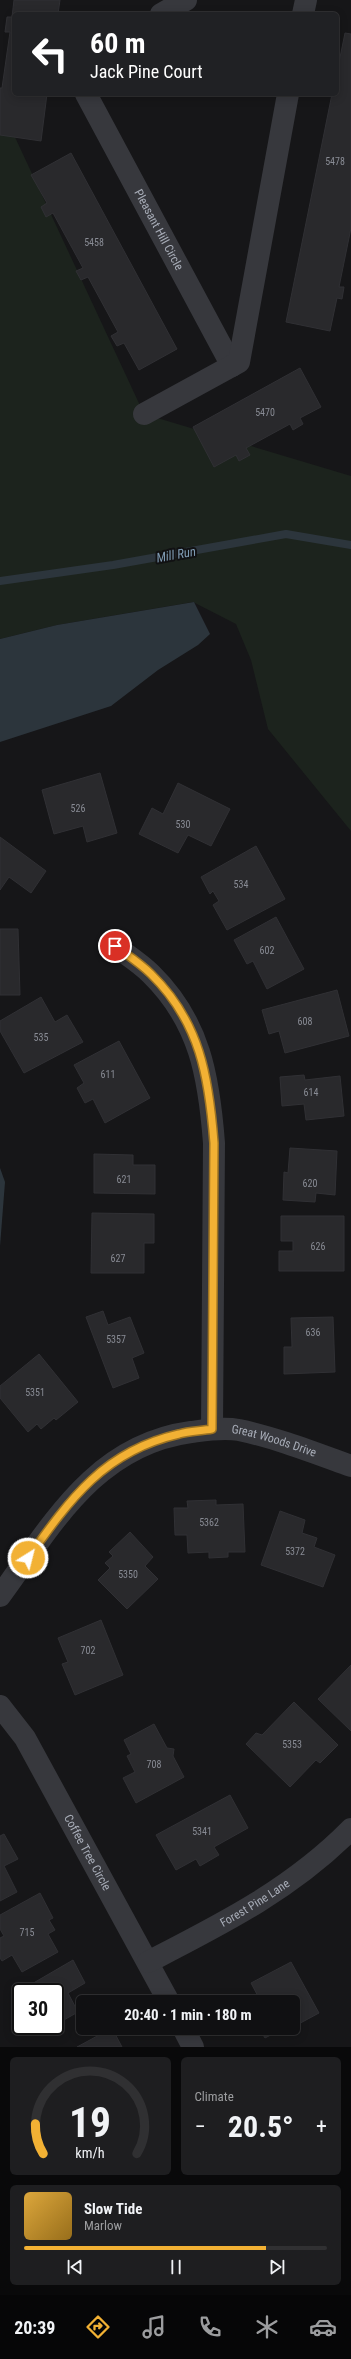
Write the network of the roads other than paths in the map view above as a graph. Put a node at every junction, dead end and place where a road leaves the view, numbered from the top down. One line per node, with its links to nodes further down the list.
1 (186, 0): 3 (street)
2 (306, 0): 4 (street)
3 (165, 12)
4 (303, 12)
5 (87, 96): 7 (street, Pleasant Hill Circle)
6 (288, 96): 7 (street)
7 (232, 366): 8 (street)
8 (144, 414)
9 (115, 946): 10 (street)
10 (212, 1429): 11 (street, Great Woods Drive); 12 (street, Great Woods Drive)
11 (351, 1466)
12 (0, 1596)
13 (0, 1706): 15 (street, Coffee Tree Circle)
14 (351, 1829): 15 (street, Forest Pine Lane)
15 (148, 1962): 16 (street, Coffee Tree Circle)
16 (165, 1995)
17 (187, 2035): 18 (street)
18 (193, 2047)

